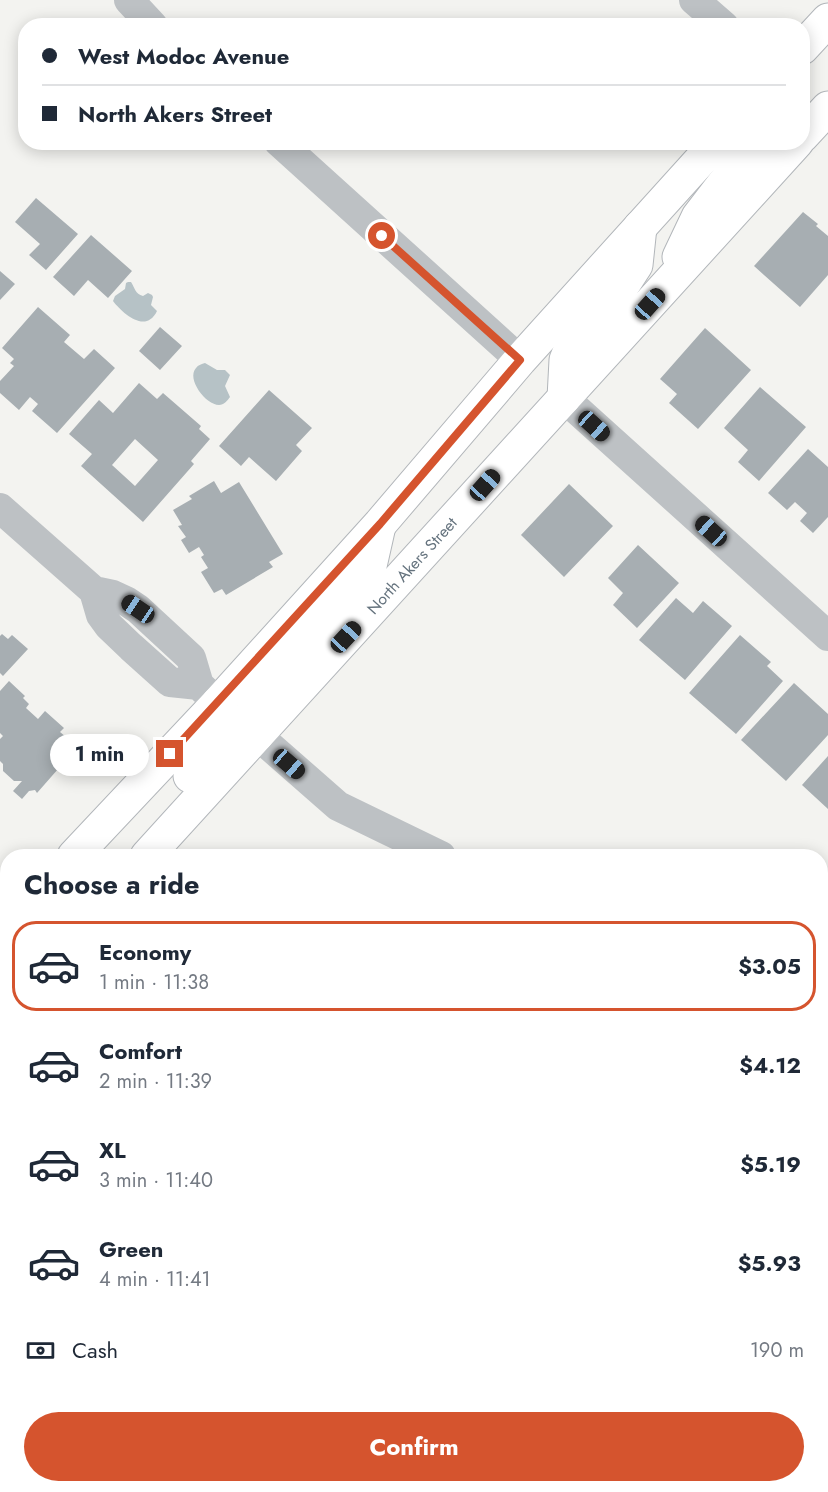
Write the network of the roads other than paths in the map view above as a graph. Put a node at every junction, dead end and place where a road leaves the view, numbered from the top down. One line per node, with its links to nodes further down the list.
1 (129, 0): 3 (street)
2 (694, 0): 4 (street)
3 (146, 18)
4 (715, 18)
5 (828, 20): 6 (main road)
6 (810, 39)
7 (828, 108): 8 (main road)
8 (810, 127)
9 (288, 150): 15 (street)
10 (710, 150): 13 (main road)
11 (751, 150): 14 (main road)
12 (790, 150): 14 (main road, North Akers Street)
13 (640, 227): 15 (main road); 16 (main road)
14 (664, 288): 16 (main road, North Akers Street)
15 (520, 360): 18 (main road)
16 (564, 398): 21 (street); 24 (main road, North Akers Street)
17 (0, 508): 19 (street)
18 (380, 524): 23 (main road); 24 (main road)
19 (94, 591): 20 (street); 22 (street)
20 (153, 622): 22 (street); 23 (street)
21 (828, 636)
22 (131, 647): 23 (street)
23 (208, 694): 25 (main road); 26 (main road)
24 (257, 735): 27 (main road, North Akers Street); 28 (street)
25 (80, 849)
26 (130, 849)
27 (153, 849)
28 (427, 849)

